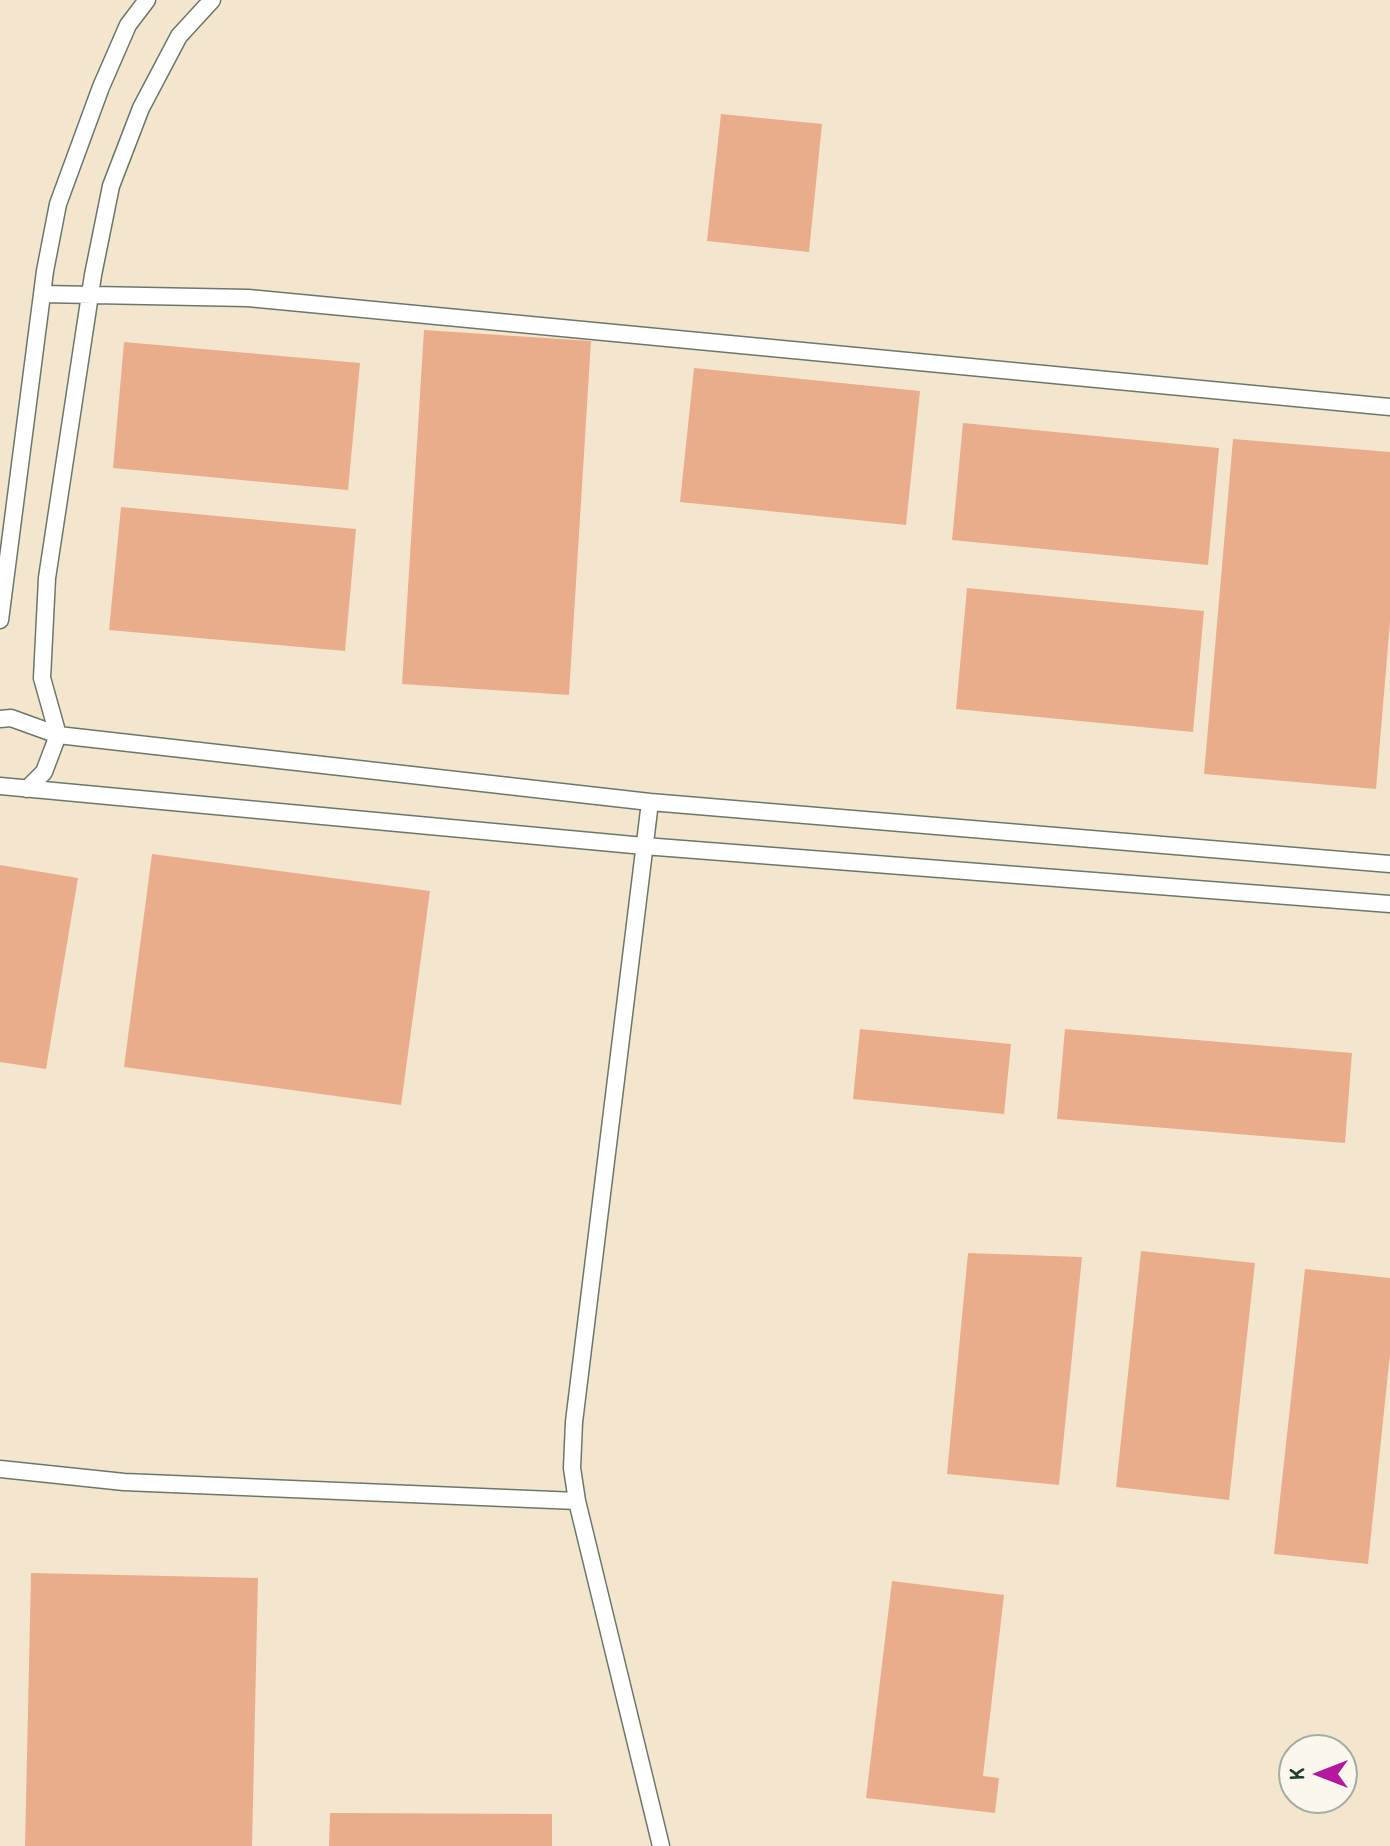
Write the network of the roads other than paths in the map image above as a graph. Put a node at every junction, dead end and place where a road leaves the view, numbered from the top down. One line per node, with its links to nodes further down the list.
1 (147, 0): 3 (lane)
2 (212, 0): 4 (lane)
3 (42, 294): 4 (lane); 6 (lane)
4 (90, 296): 5 (lane); 8 (lane)
5 (1390, 407)
6 (0, 620)
7 (0, 719): 8 (lane)
8 (58, 735): 10 (lane); 11 (lane)
9 (0, 786): 10 (lane)
10 (27, 789): 12 (lane)
11 (650, 802): 12 (lane); 13 (lane)
12 (644, 846): 14 (lane); 16 (lane)
13 (1390, 864)
14 (1390, 904)
15 (0, 1469): 16 (lane)
16 (577, 1501): 17 (lane)
17 (661, 1846)

